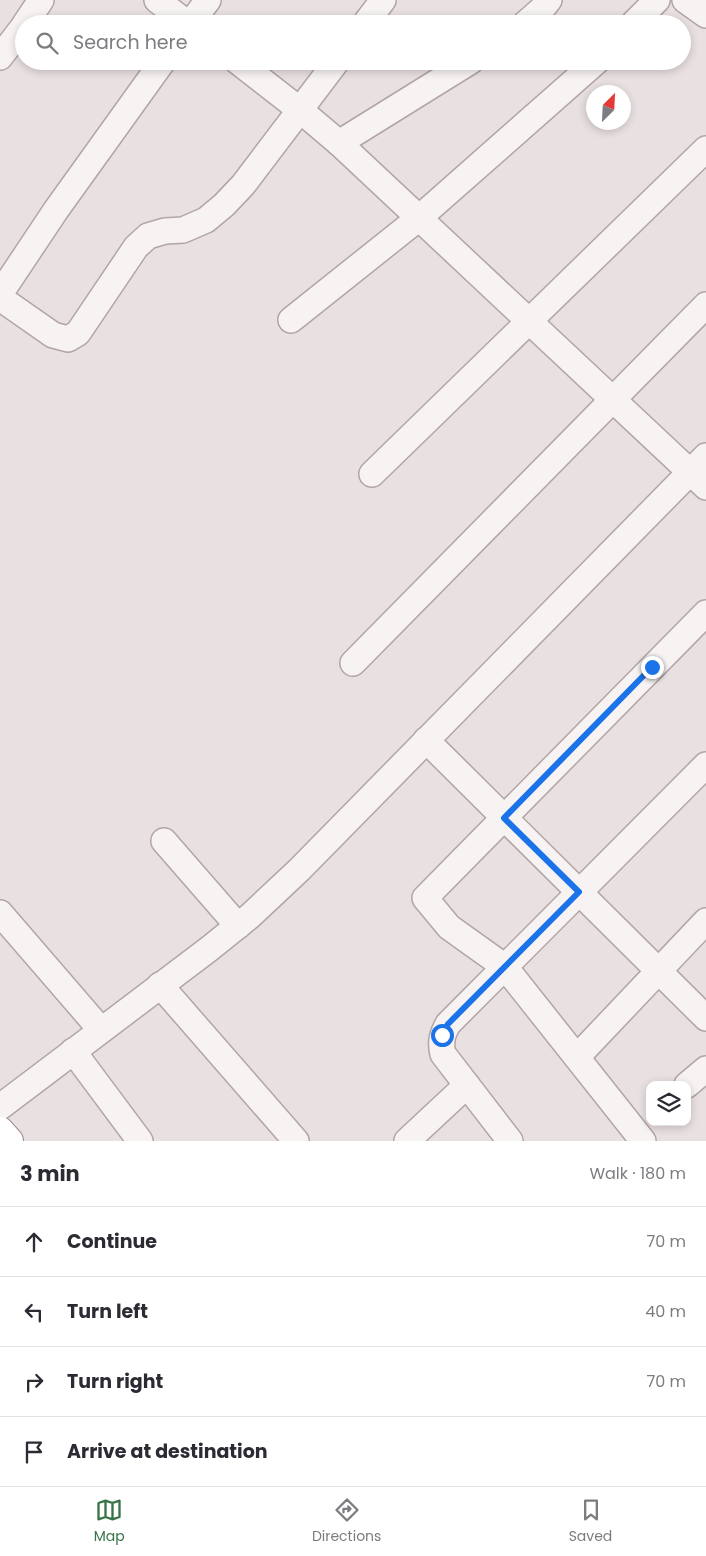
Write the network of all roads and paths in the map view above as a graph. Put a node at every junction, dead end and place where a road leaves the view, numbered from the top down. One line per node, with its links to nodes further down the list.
1 (41, 0): 8 (street)
2 (157, 0): 9 (street)
3 (208, 0): 10 (street)
4 (383, 0): 11 (street)
5 (549, 0): 12 (street)
6 (656, 0): 13 (street)
7 (685, 0): 14 (street)
8 (31, 15)
9 (177, 15)
10 (196, 15)
11 (372, 15)
12 (535, 15)
13 (642, 15)
14 (706, 15)
15 (15, 37): 16 (street)
16 (0, 57)
17 (157, 70): 26 (street)
18 (249, 70): 22 (street)
19 (330, 70): 22 (street)
20 (457, 70): 23 (street)
21 (587, 70): 25 (street)
22 (300, 110): 23 (street); 26 (street)
23 (339, 143): 25 (street)
24 (706, 149): 29 (street)
25 (418, 218): 28 (street); 29 (street)
26 (0, 296)
27 (706, 305): 30 (street)
28 (292, 320)
29 (530, 322): 30 (street); 32 (street)
30 (613, 400): 31 (street); 34 (street)
31 (701, 472): 35 (street)
32 (372, 474)
33 (706, 612): 37 (street)
34 (353, 663)
35 (426, 740): 37 (street); 42 (street)
36 (706, 765): 39 (street)
37 (504, 818): 39 (street); 43 (street)
38 (164, 841): 42 (street)
39 (579, 892): 43 (street); 44 (street)
40 (0, 914): 47 (street)
41 (706, 921): 44 (street)
42 (238, 926): 45 (street)
43 (505, 967): 49 (street); 52 (street)
44 (658, 971): 46 (street); 49 (street)
45 (160, 985): 47 (street); 58 (street)
46 (706, 1018)
47 (101, 1030): 48 (street)
48 (73, 1051): 53 (street); 57 (street)
49 (577, 1057): 54 (street)
50 (706, 1069): 51 (street)
51 (691, 1082)
52 (467, 1085): 59 (street); 60 (street)
53 (0, 1107)
54 (643, 1130)
55 (0, 1131): 56 (highway)
56 (8, 1141)
57 (140, 1141)
58 (296, 1141)
59 (407, 1141)
60 (510, 1141)

